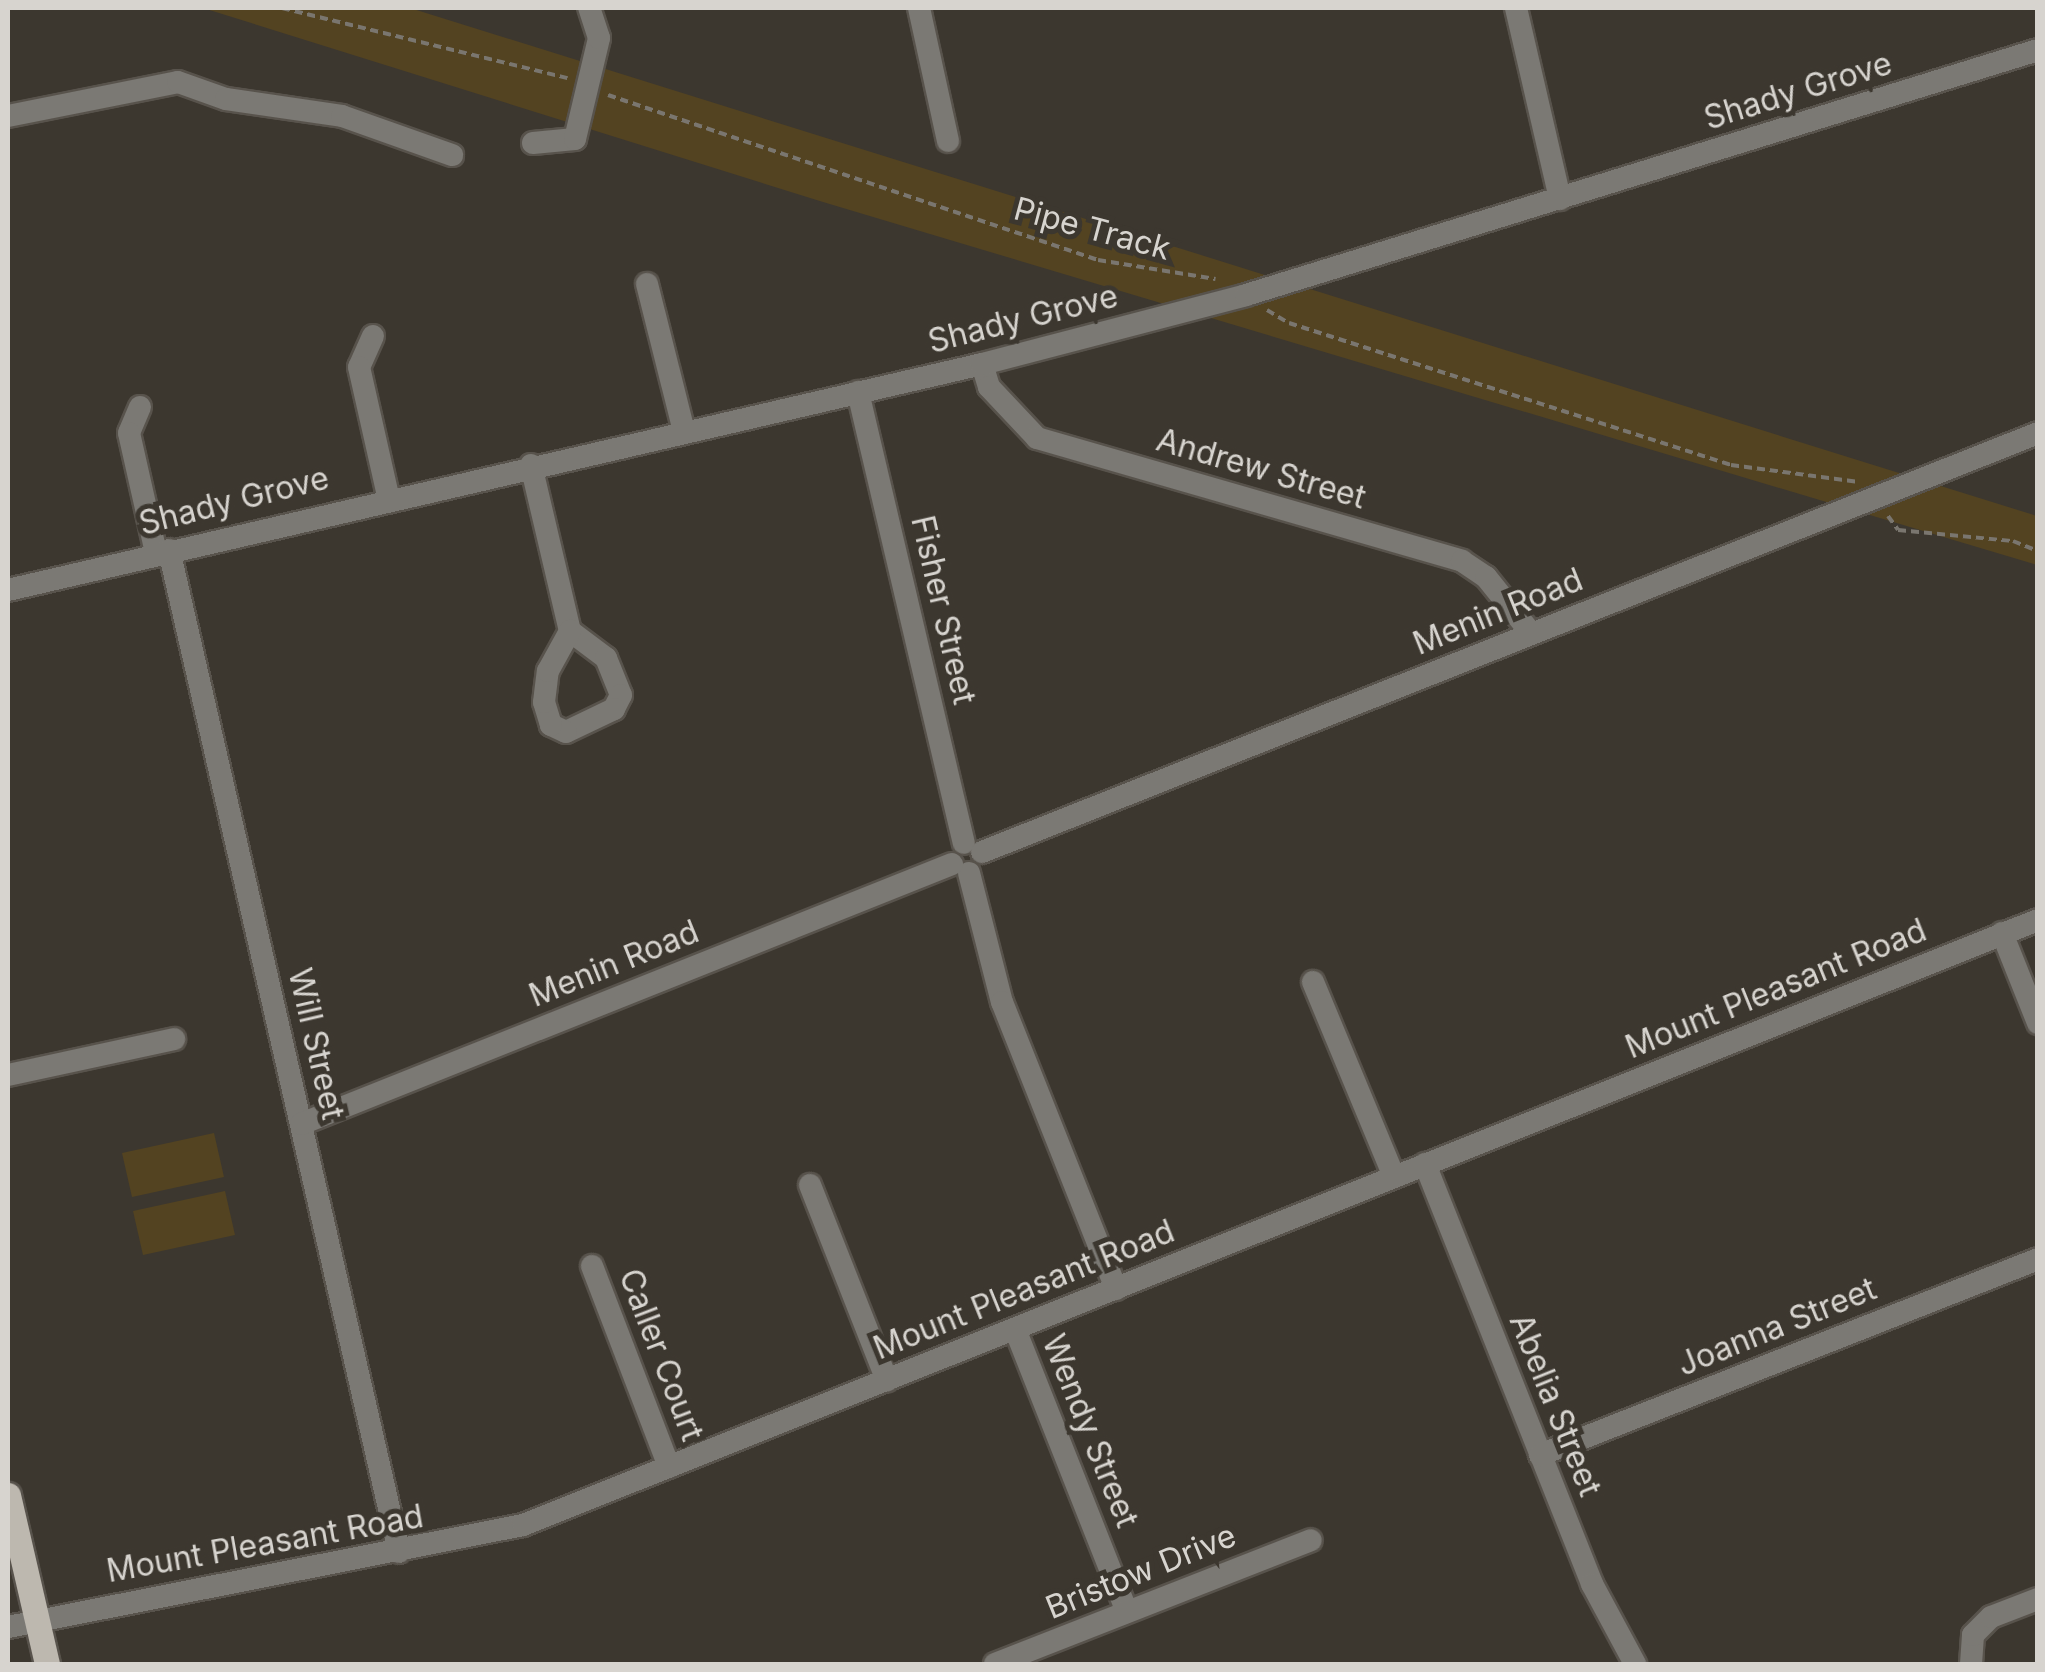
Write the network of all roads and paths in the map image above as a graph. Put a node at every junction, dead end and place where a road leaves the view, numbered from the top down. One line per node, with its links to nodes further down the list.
1 (282, 8): 6 (path, Pipe Track)
2 (589, 8): 6 (street)
3 (919, 8): 8 (street)
4 (1516, 8): 11 (street)
5 (2038, 50): 11 (street, Shady Grove)
6 (586, 83): 9 (street); 13 (path, Pipe Track)
7 (8, 116): 10 (street)
8 (948, 141)
9 (533, 143)
10 (452, 155)
11 (1560, 199): 13 (street, Shady Grove)
12 (647, 284): 18 (street)
13 (1246, 295): 15 (street, Shady Grove); 22 (path, Pipe Track)
14 (373, 336): 21 (street)
15 (982, 364): 16 (street, Shady Grove); 27 (street, Andrew Street)
16 (858, 392): 18 (street, Shady Grove); 28 (street, Fisher Street)
17 (140, 406): 24 (street, Will Street)
18 (684, 430): 20 (street, Shady Grove)
19 (2038, 432): 22 (street, Menin Road)
20 (531, 465): 21 (street, Shady Grove); 26 (street)
21 (388, 496): 24 (street, Shady Grove)
22 (1876, 498): 23 (path, Pipe Track); 27 (street, Menin Road)
23 (2038, 551)
24 (162, 552): 25 (street, Shady Grove); 36 (street, Will Street)
25 (8, 590)
26 (570, 631)
27 (1532, 633): 28 (street, Menin Road)
28 (973, 847): 29 (street)
29 (961, 868): 36 (street, Menin Road); 42 (street)
30 (2038, 920): 31 (street, Mount Pleasant Road)
31 (2002, 934): 33 (street); 37 (street, Mount Pleasant Road)
32 (1314, 982): 38 (street)
33 (2038, 1023)
34 (174, 1038): 35 (street)
35 (8, 1075)
36 (300, 1124): 49 (street, Will Street)
37 (1425, 1164): 38 (street, Mount Pleasant Road); 45 (street, Abelia Street)
38 (1394, 1177): 42 (street, Mount Pleasant Road)
39 (810, 1184): 44 (street)
40 (2038, 1259): 45 (street, Joanna Street)
41 (592, 1266): 46 (street, Caller Court)
42 (1116, 1288): 43 (street, Mount Pleasant Road)
43 (1015, 1329): 44 (street, Mount Pleasant Road); 51 (street, Wendy Street)
44 (886, 1380): 46 (street, Mount Pleasant Road)
45 (1540, 1455): 56 (street, Abelia Street)
46 (670, 1468): 49 (street, Mount Pleasant Road)
47 (8, 1495): 52 (main road)
48 (1311, 1540): 51 (street, Bristow Drive)
49 (399, 1552): 52 (street, Mount Pleasant Road)
50 (2038, 1600): 57 (street)
51 (1127, 1612): 55 (street, Bristow Drive)
52 (36, 1619): 53 (street, Mount Pleasant Road); 54 (main road)
53 (8, 1627)
54 (47, 1664)
55 (995, 1664)
56 (1635, 1664)
57 (1970, 1664)

